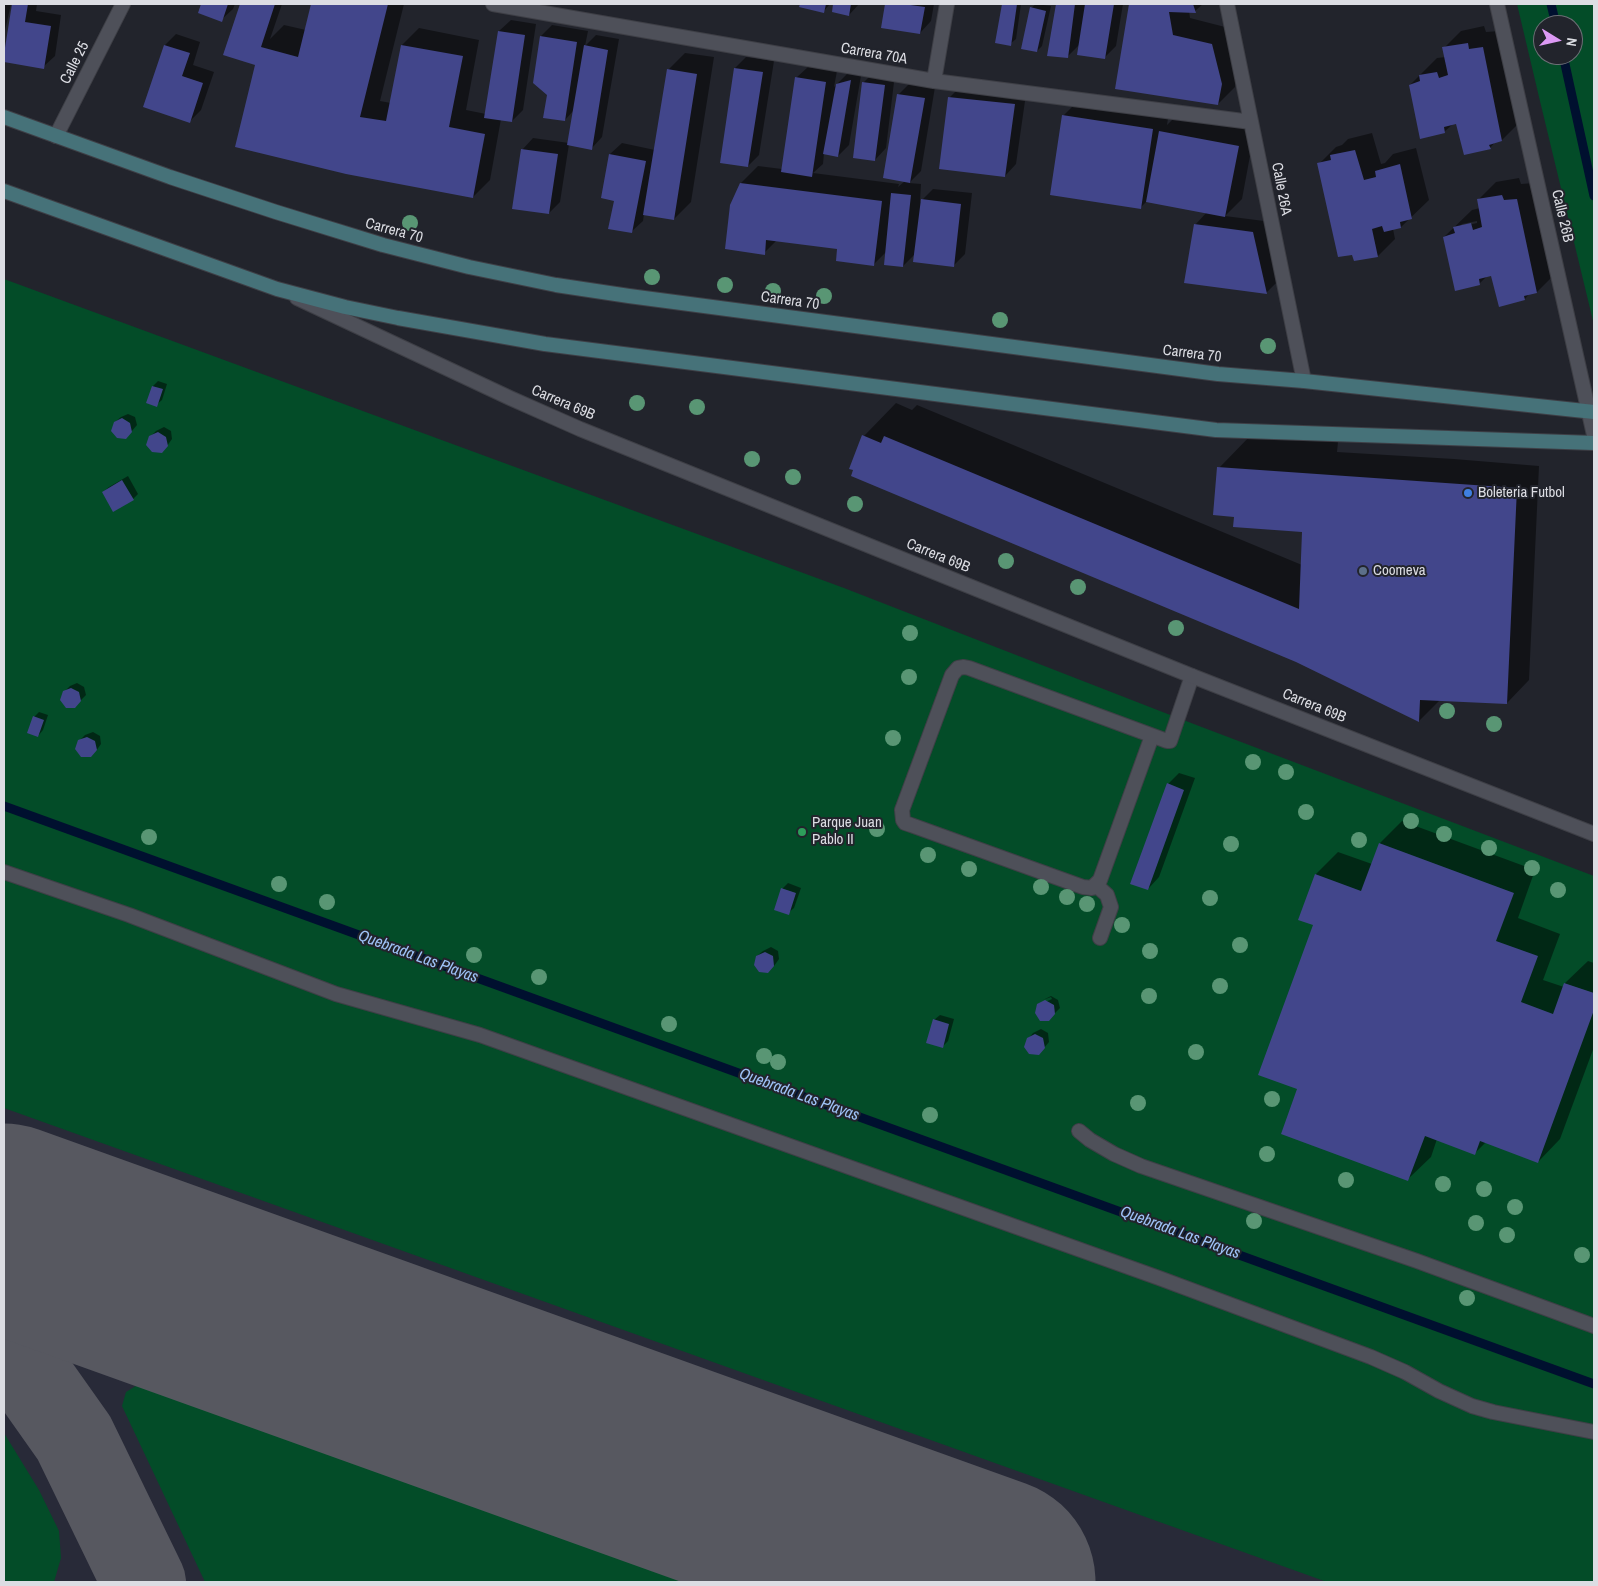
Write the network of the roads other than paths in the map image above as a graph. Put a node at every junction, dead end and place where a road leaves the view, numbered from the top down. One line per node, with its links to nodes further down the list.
1 (123, 4): 9 (street, Calle 25)
2 (493, 4): 6 (street, Carrera 70A)
3 (947, 4): 6 (street)
4 (1227, 4): 8 (street, Calle 26A)
5 (1497, 4): 13 (street, Calle 26B)
6 (934, 81): 8 (street, Carrera 70A)
7 (4, 117): 9 (main road, Carrera 70)
8 (1251, 122): 12 (street, Calle 26A)
9 (56, 136): 12 (main road, Carrera 70)
10 (4, 191): 11 (main road)
11 (277, 289): 15 (main road); 16 (street, Carrera 69B)
12 (1304, 381): 13 (main road, Carrera 70)
13 (1592, 412): 14 (street, Calle 26B)
14 (1594, 435)
15 (1594, 443)
16 (1192, 676): 17 (street); 18 (street, Carrera 69B)
17 (1152, 736): 20 (street); 20 (street)
18 (1594, 834)
19 (4, 872): 24 (street)
20 (1096, 885): 21 (street)
21 (1100, 938)
22 (1079, 1131): 23 (street)
23 (1594, 1326)
24 (1594, 1432)

